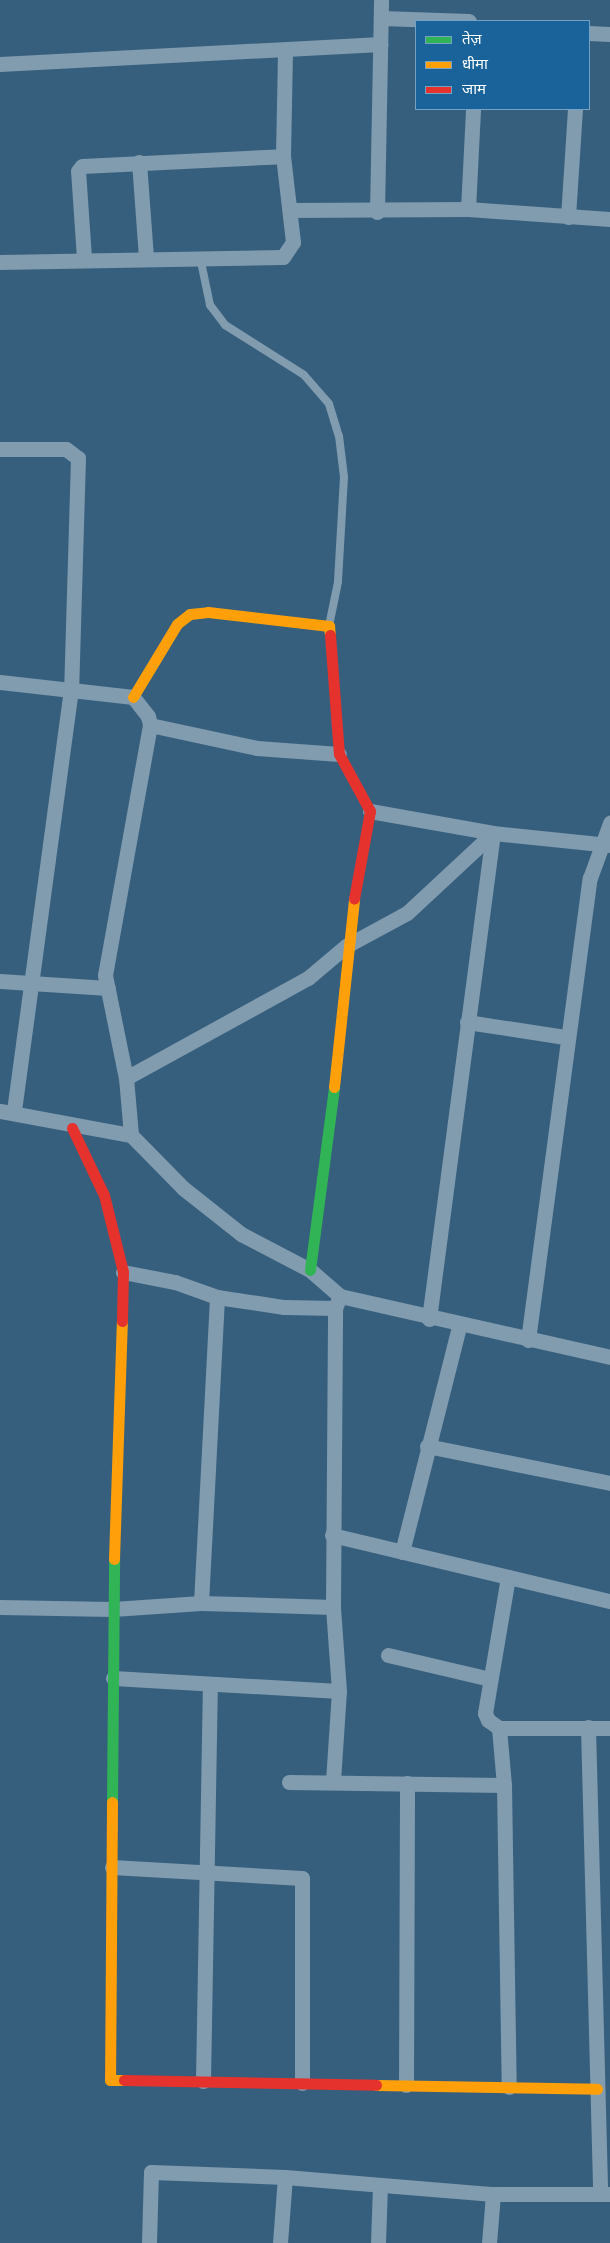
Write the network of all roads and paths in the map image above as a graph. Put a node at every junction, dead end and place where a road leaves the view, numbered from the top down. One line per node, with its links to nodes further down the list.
1 (381, 0): 2 (street)
2 (381, 18): 3 (street); 6 (street)
3 (440, 20)
4 (590, 33): 5 (street)
5 (610, 34)
6 (380, 44): 7 (street); 15 (street)
7 (285, 51): 8 (street); 11 (street)
8 (0, 64)
9 (473, 110): 13 (street)
10 (575, 110): 16 (street)
11 (283, 156): 12 (street); 14 (street)
12 (139, 162): 19 (street); 20 (street)
13 (468, 209): 15 (street); 16 (street)
14 (290, 210): 15 (street); 18 (street)
15 (377, 212)
16 (568, 217): 17 (street)
17 (610, 219)
18 (199, 256): 19 (street); 23 (lane)
19 (146, 257): 20 (street)
20 (84, 258): 21 (street)
21 (0, 262)
22 (0, 449): 25 (street)
23 (329, 626): 26 (street); 28 (street)
24 (0, 682): 25 (street)
25 (71, 689): 26 (street); 35 (street)
26 (133, 697): 27 (street)
27 (150, 725): 28 (street); 36 (street)
28 (339, 754): 29 (street)
29 (370, 811): 31 (street); 33 (street)
30 (610, 824): 32 (street)
31 (493, 833): 32 (street); 33 (street); 37 (street)
32 (606, 844): 38 (street)
33 (346, 946): 39 (street); 43 (street)
34 (0, 981): 35 (street)
35 (28, 986): 36 (street); 40 (street)
36 (108, 988): 39 (street)
37 (467, 1022): 38 (street); 47 (street)
38 (565, 1038): 49 (street)
39 (126, 1078): 42 (street)
40 (7, 1112): 41 (street)
41 (72, 1128): 42 (street); 44 (street)
42 (131, 1135): 43 (street)
43 (310, 1270): 46 (street)
44 (123, 1272): 45 (street); 60 (street)
45 (217, 1297): 46 (street); 57 (street)
46 (337, 1302): 47 (street); 53 (street)
47 (429, 1319): 48 (street)
48 (459, 1326): 49 (street); 51 (street)
49 (528, 1340): 50 (street)
50 (610, 1357)
51 (427, 1446): 52 (street); 54 (street)
52 (610, 1483)
53 (332, 1535): 54 (street); 59 (street)
54 (402, 1552): 55 (street)
55 (508, 1577): 56 (street); 63 (street)
56 (610, 1601)
57 (201, 1604): 59 (street); 60 (street)
58 (0, 1607): 60 (street)
59 (333, 1607): 65 (street)
60 (113, 1609): 62 (street)
61 (388, 1655): 63 (street)
62 (113, 1678): 64 (street); 73 (street)
63 (490, 1679): 67 (street)
64 (210, 1684): 65 (street); 74 (street)
65 (339, 1691): 69 (street)
66 (588, 1727): 67 (street); 68 (street); 79 (street)
67 (499, 1728): 72 (street)
68 (610, 1728)
69 (333, 1781): 70 (street); 71 (street)
70 (289, 1782)
71 (407, 1783): 72 (street); 77 (street)
72 (504, 1785): 78 (street)
73 (112, 1867): 74 (street); 75 (street)
74 (207, 1873): 75 (street); 76 (street)
75 (203, 2081): 76 (street)
76 (302, 2083): 77 (street)
77 (406, 2085): 78 (street)
78 (509, 2087): 79 (street)
79 (597, 2089): 83 (street)
80 (285, 2177): 81 (street); 84 (street); 85 (street)
81 (380, 2185): 82 (street); 86 (street)
82 (493, 2194): 83 (street); 87 (street)
83 (605, 2194)
84 (149, 2243)
85 (280, 2243)
86 (378, 2243)
87 (489, 2243)

